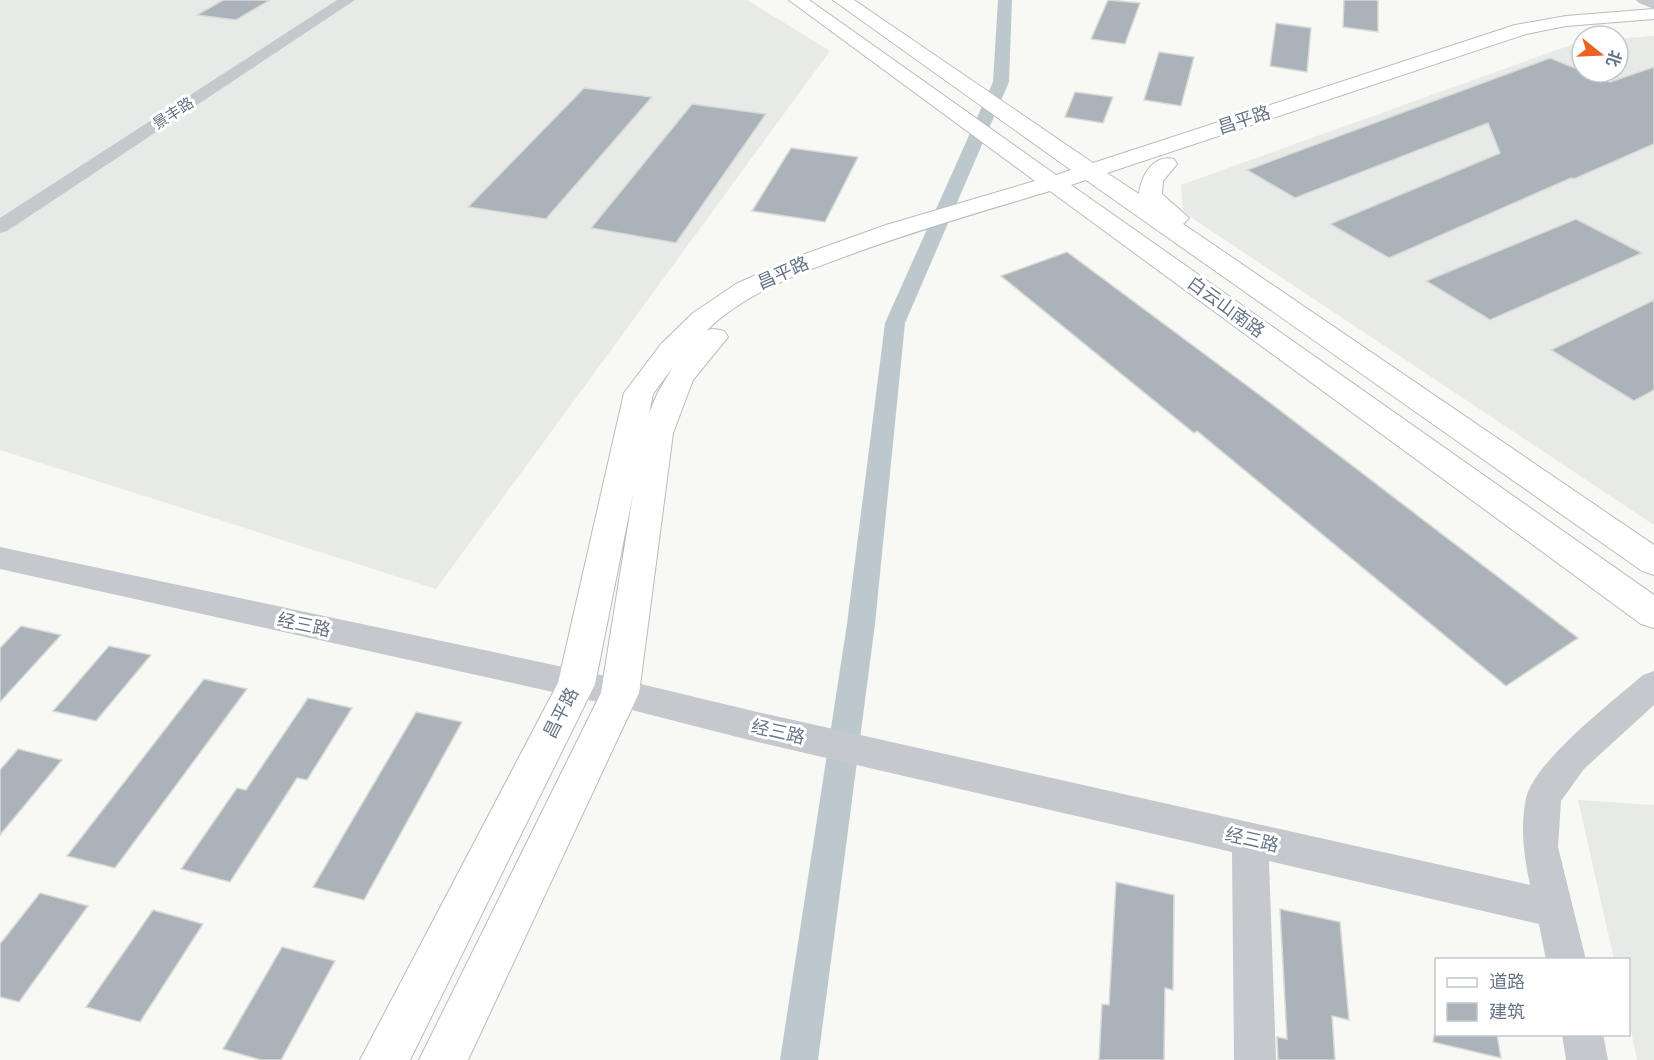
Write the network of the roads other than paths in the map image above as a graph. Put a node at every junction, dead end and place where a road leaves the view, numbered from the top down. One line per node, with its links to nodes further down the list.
1 (325, 0): 12 (street, 景丰路)
2 (347, 0): 13 (street, 景丰路)
3 (798, 0): 11 (main road, 白云山南路)
4 (842, 0): 10 (main road, 白云山南路)
5 (1644, 0): 6 (street)
6 (1654, 4)
7 (1654, 14): 10 (main road, 昌平路)
8 (1654, 21): 9 (main road, 昌平路)
9 (1167, 164): 10 (main road, 昌平路); 15 (main road)
10 (1098, 177): 11 (main road, 昌平路); 15 (main road, 白云山南路)
11 (1062, 189): 14 (main road, 昌平路); 18 (main road, 白云山南路)
12 (0, 207)
13 (0, 227)
14 (890, 243): 19 (main road, 昌平路); 21 (main road, 昌平路)
15 (1281, 305): 17 (main road, 白云山南路)
16 (0, 558): 19 (street, 经三路)
17 (1654, 562)
18 (1654, 614)
19 (576, 684): 21 (street, 经三路); 26 (main road, 昌平路)
20 (1654, 685): 23 (street)
21 (620, 693): 22 (street, 经三路); 27 (main road, 昌平路)
22 (1250, 839): 23 (street, 经三路); 28 (street)
23 (1555, 909): 24 (street)
24 (1566, 958)
25 (1582, 1036): 29 (street)
26 (384, 1060)
27 (443, 1060)
28 (1255, 1060)
29 (1587, 1060)

